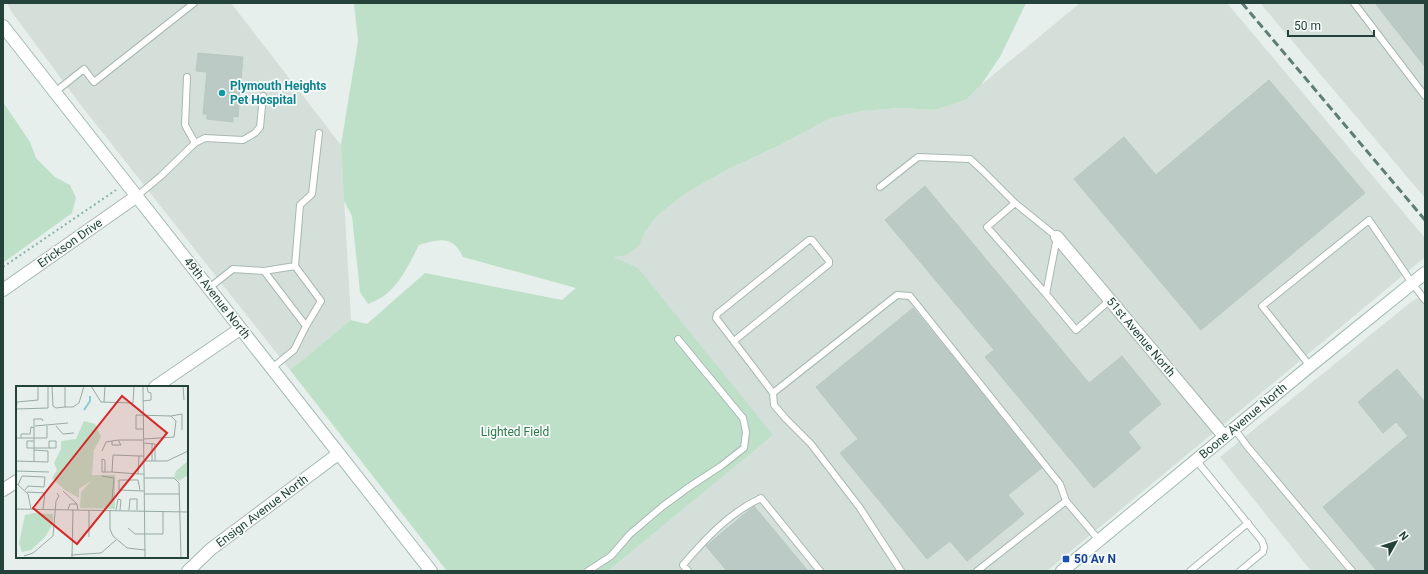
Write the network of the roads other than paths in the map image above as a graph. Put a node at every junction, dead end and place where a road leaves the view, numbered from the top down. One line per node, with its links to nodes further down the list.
1 (194, 3): 5 (lane)
2 (1354, 3): 7 (lane)
3 (3, 26): 5 (street, 49th Avenue North)
4 (187, 77): 9 (lane)
5 (55, 92): 11 (street, 49th Avenue North)
6 (263, 96): 9 (lane)
7 (1425, 96)
8 (319, 134): 14 (lane)
9 (195, 143): 11 (lane)
10 (880, 187): 12 (lane)
11 (137, 196): 18 (street, 49th Avenue North); 19 (street, Erickson Drive)
12 (1015, 203): 13 (lane); 20 (lane)
13 (1057, 237): 20 (lane); 21 (street, 51st Avenue North)
14 (295, 266): 15 (lane); 23 (lane)
15 (264, 271): 18 (lane); 23 (lane)
16 (1425, 272): 17 (street, Boone Avenue North)
17 (1412, 283): 22 (lane); 27 (street, Boone Avenue North); 27 (lane)
18 (209, 288): 24 (street, 49th Avenue North)
19 (3, 290)
20 (1046, 294): 21 (lane)
21 (1110, 300): 32 (street, 51st Avenue North)
22 (1425, 300)
23 (306, 326): 28 (lane)
24 (240, 328): 28 (street, 49th Avenue North); 29 (street)
25 (678, 339): 42 (lane)
26 (734, 340): 26 (lane); 30 (lane)
27 (1310, 366): 31 (street, Boone Avenue North)
28 (272, 368): 33 (street, 49th Avenue North)
29 (156, 386)
30 (773, 393): 37 (lane); 45 (lane)
31 (1234, 428): 32 (street, Boone Avenue North); 50 (lane)
32 (1224, 436): 34 (street, Boone Avenue North)
33 (338, 454): 40 (street, Ensign Avenue North); 41 (street, 49th Avenue North)
34 (1196, 460): 38 (lane); 39 (street, Boone Avenue North)
35 (16, 481): 36 (street)
36 (3, 490)
37 (1066, 501): 39 (lane); 46 (lane)
38 (1248, 523): 48 (lane); 49 (lane)
39 (1099, 540): 47 (street, Boone Avenue North)
40 (188, 571)
41 (431, 571)
42 (588, 571)
43 (688, 571): 44 (lane)
44 (820, 571)
45 (901, 571)
46 (977, 571)
47 (1062, 571)
48 (1190, 571)
49 (1240, 571)
50 (1352, 571)

